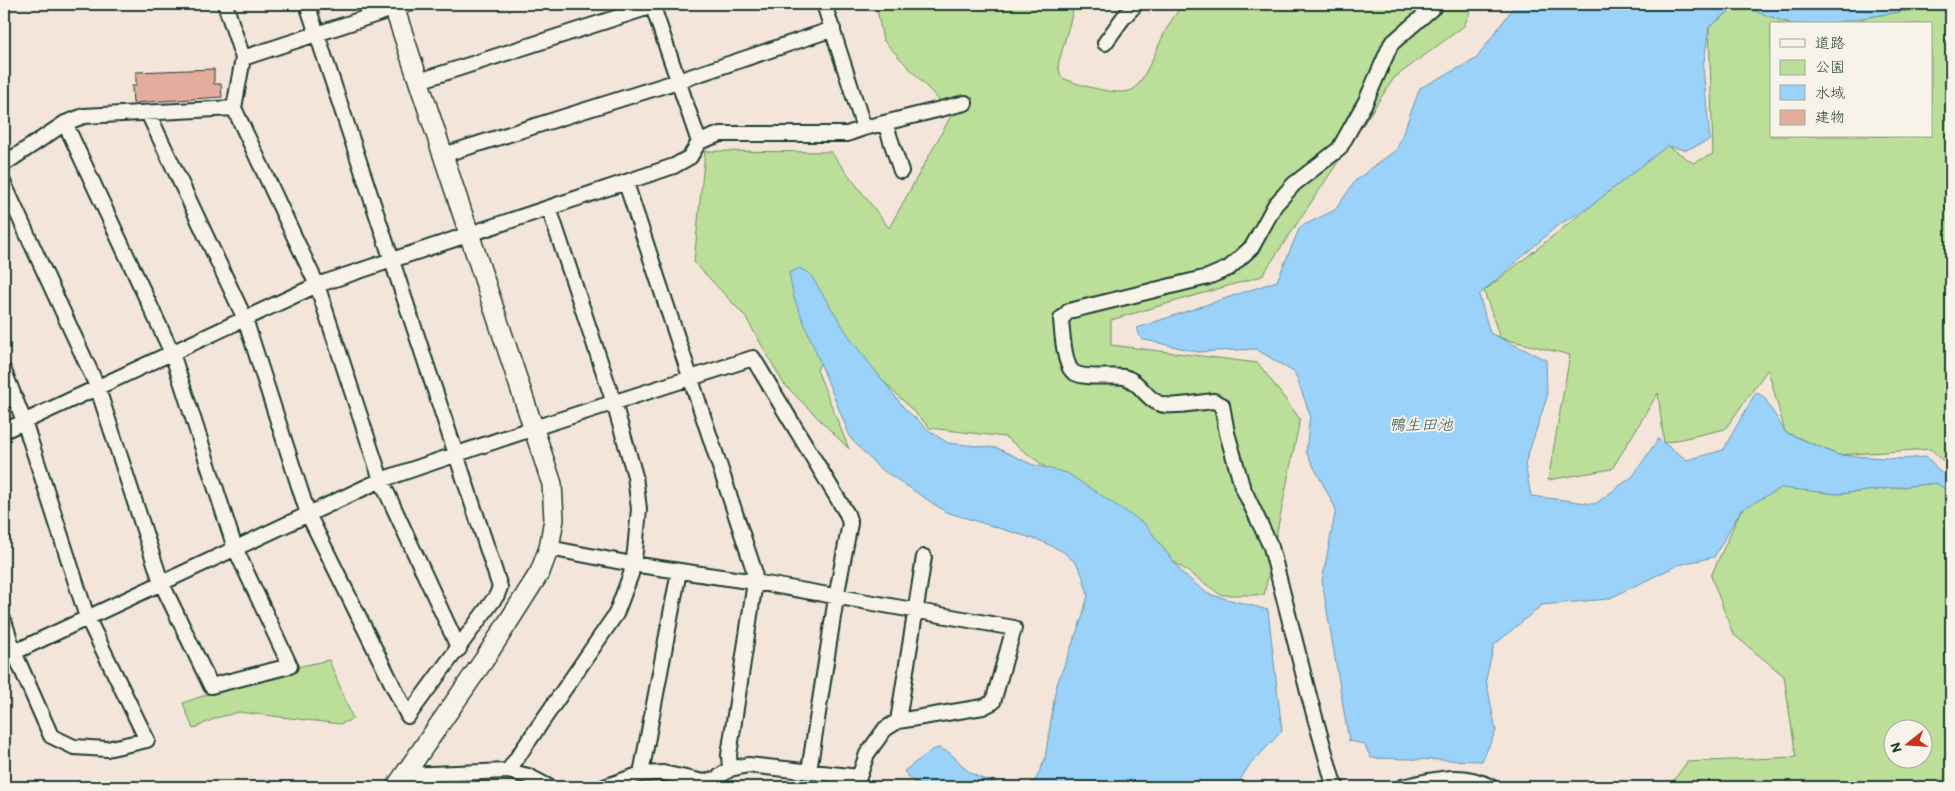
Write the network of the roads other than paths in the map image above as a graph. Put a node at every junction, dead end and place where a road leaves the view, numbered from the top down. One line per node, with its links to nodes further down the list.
1 (224, 4): 11 (street)
2 (307, 4): 9 (street)
3 (655, 4): 12 (street); 13 (street)
4 (824, 4): 8 (street)
5 (1136, 4): 10 (street)
6 (1437, 4): 63 (street)
7 (399, 5): 9 (street); 12 (street)
8 (832, 29): 13 (street); 19 (street)
9 (317, 34): 11 (street); 28 (street)
10 (1105, 43)
11 (243, 58): 15 (street)
12 (419, 81): 21 (street)
13 (678, 81): 20 (street); 21 (street)
14 (965, 103): 18 (street)
15 (234, 108): 16 (street); 29 (street)
16 (148, 113): 17 (street); 30 (street)
17 (65, 123): 22 (street); 31 (street)
18 (885, 123): 19 (street); 23 (street)
19 (864, 128): 20 (street)
20 (699, 142): 24 (street)
21 (443, 156): 27 (street)
22 (4, 164)
23 (901, 171)
24 (626, 183): 26 (street); 33 (street)
25 (4, 184): 34 (street)
26 (549, 208): 27 (street); 35 (street)
27 (469, 235): 28 (street); 37 (street)
28 (392, 260): 29 (street); 39 (street)
29 (317, 285): 30 (street); 40 (street)
30 (245, 319): 31 (street); 41 (street)
31 (172, 353): 34 (street); 42 (street)
32 (4, 371): 36 (street)
33 (690, 378): 35 (street); 48 (street); 49 (street)
34 (97, 386): 36 (street); 47 (street)
35 (614, 403): 37 (street); 45 (street)
36 (24, 421): 38 (street); 51 (street)
37 (534, 428): 39 (street); 43 (street)
38 (4, 431)
39 (456, 456): 40 (street); 53 (street)
40 (381, 480): 41 (street); 53 (street)
41 (308, 514): 42 (street); 53 (street)
42 (235, 548): 47 (street); 47 (street)
43 (549, 548): 45 (street); 60 (street)
44 (924, 557): 50 (street)
45 (632, 564): 46 (street); 57 (street)
46 (679, 571): 48 (street); 59 (street)
47 (161, 582): 51 (street)
48 (754, 582): 49 (street); 56 (street)
49 (836, 598): 50 (street); 58 (street)
50 (915, 611): 55 (street); 55 (street)
51 (87, 617): 54 (street); 54 (street)
52 (4, 621): 54 (street)
53 (459, 649)
54 (9, 654)
55 (898, 721): 58 (street)
56 (730, 769): 58 (street); 59 (street)
57 (508, 771): 60 (street); 61 (street)
58 (808, 771)
59 (641, 774): 62 (street)
60 (400, 781)
61 (550, 787)
62 (604, 787)
63 (1337, 787)
64 (1402, 787): 65 (street)
65 (1491, 787)

